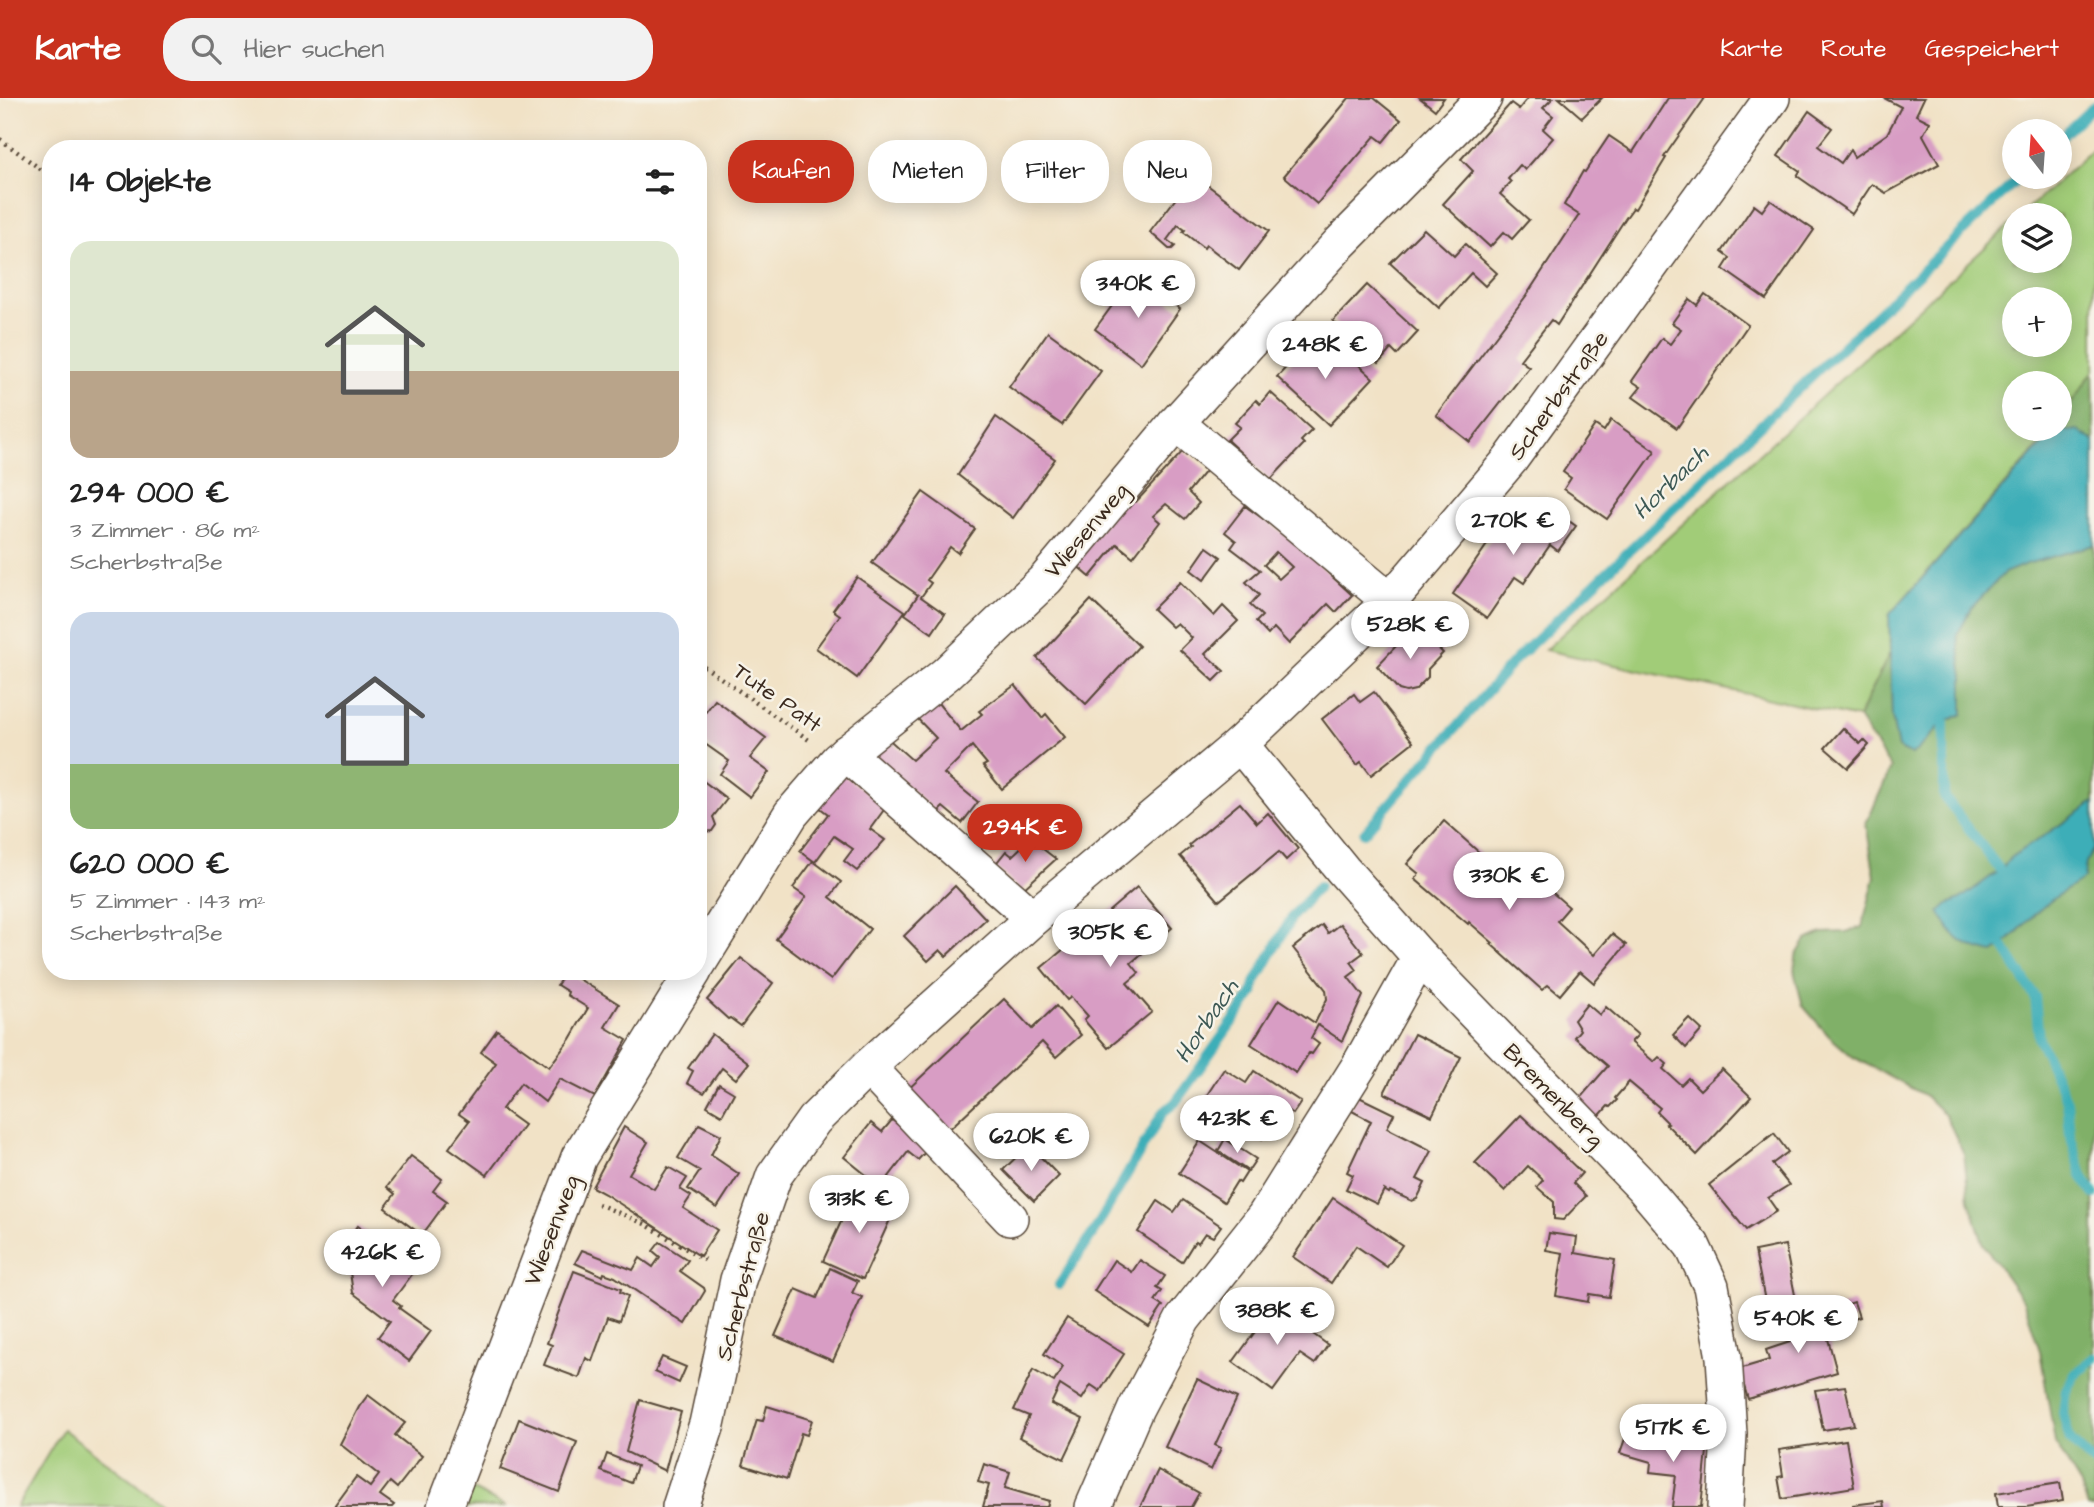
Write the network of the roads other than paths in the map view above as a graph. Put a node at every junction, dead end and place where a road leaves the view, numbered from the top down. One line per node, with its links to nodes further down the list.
1 (1484, 98): 3 (street, Wiesenweg)
2 (1772, 98): 4 (street, Scherbstraße)
3 (1175, 423): 4 (street); 6 (street, Wiesenweg)
4 (1390, 601): 5 (street, Scherbstraße)
5 (1240, 744): 7 (street, Scherbstraße); 9 (street, Bremenberg)
6 (842, 757): 7 (street); 8 (street, Wiesenweg)
7 (1033, 918): 11 (street, Scherbstraße)
8 (707, 949)
9 (1420, 957): 15 (street); 16 (street, Bremenberg)
10 (688, 980): 13 (street, Wiesenweg)
11 (867, 1067): 12 (street); 14 (street, Scherbstraße)
12 (1010, 1218)
13 (445, 1507)
14 (680, 1507)
15 (1094, 1507)
16 (1725, 1507)

